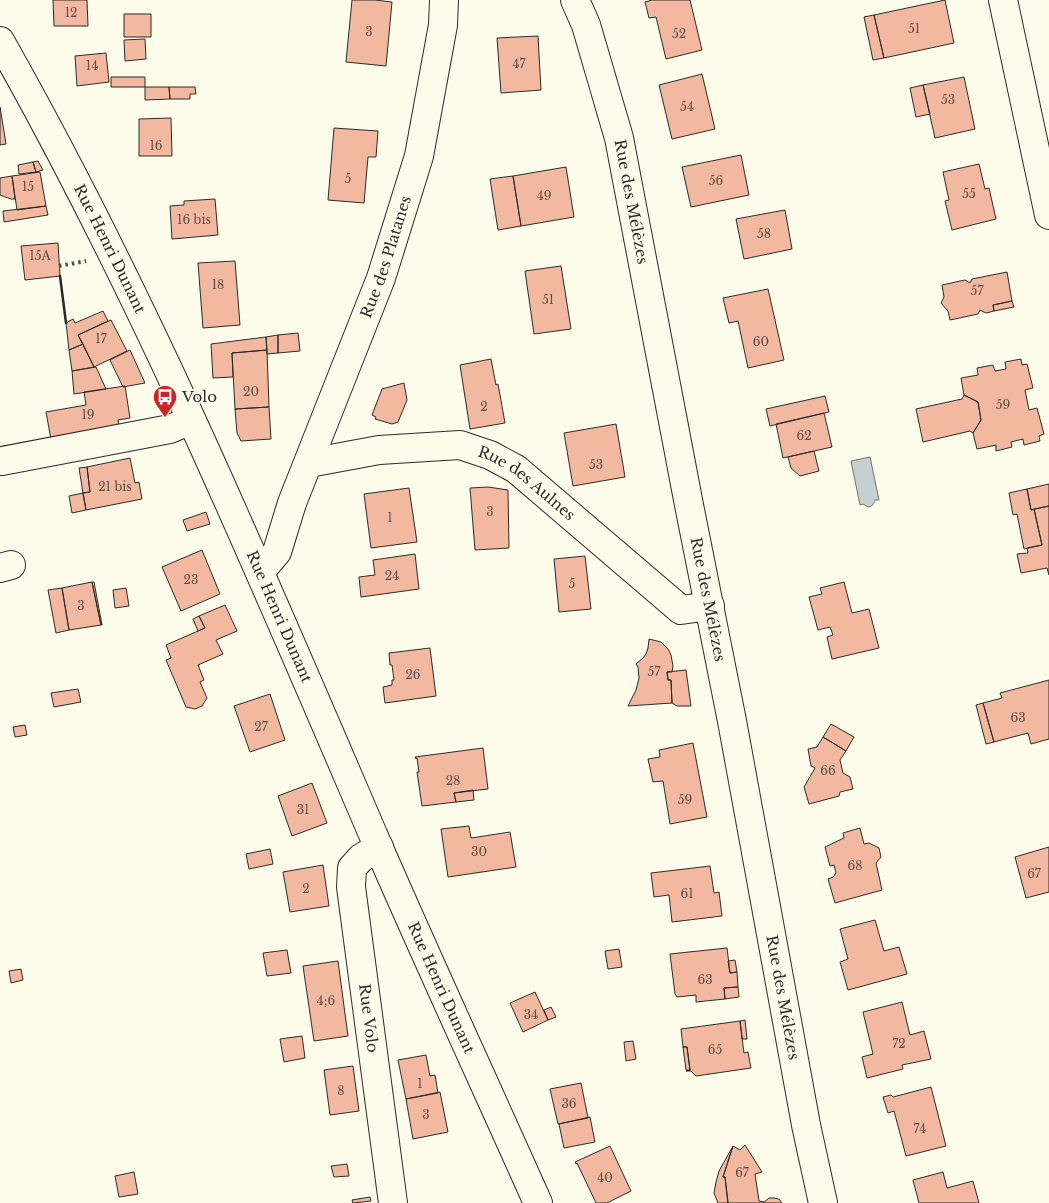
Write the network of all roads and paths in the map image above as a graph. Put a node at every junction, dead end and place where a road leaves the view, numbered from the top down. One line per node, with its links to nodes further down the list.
1 (444, 0): 8 (street, Rue des Platanes)
2 (575, 0): 12 (street, Rue des Mélèzes)
3 (1003, 0): 5 (street)
4 (0, 41): 6 (street, Rue Henri Dunant)
5 (1049, 215)
6 (191, 420): 7 (street); 10 (street, Rue Henri Dunant)
7 (2, 460)
8 (309, 462): 9 (street, Rue des Platanes); 12 (street, Rue des Aulnes)
9 (292, 503): 10 (street, Rue des Platanes); 11 (street, Rue des Platanes)
10 (245, 538): 11 (street, Rue Henri Dunant)
11 (260, 572): 13 (street, Rue Henri Dunant)
12 (710, 606): 16 (street, Rue des Mélèzes)
13 (379, 847): 14 (street, Rue Volo); 15 (street, Rue Henri Dunant)
14 (393, 1203)
15 (538, 1203)
16 (823, 1203)

